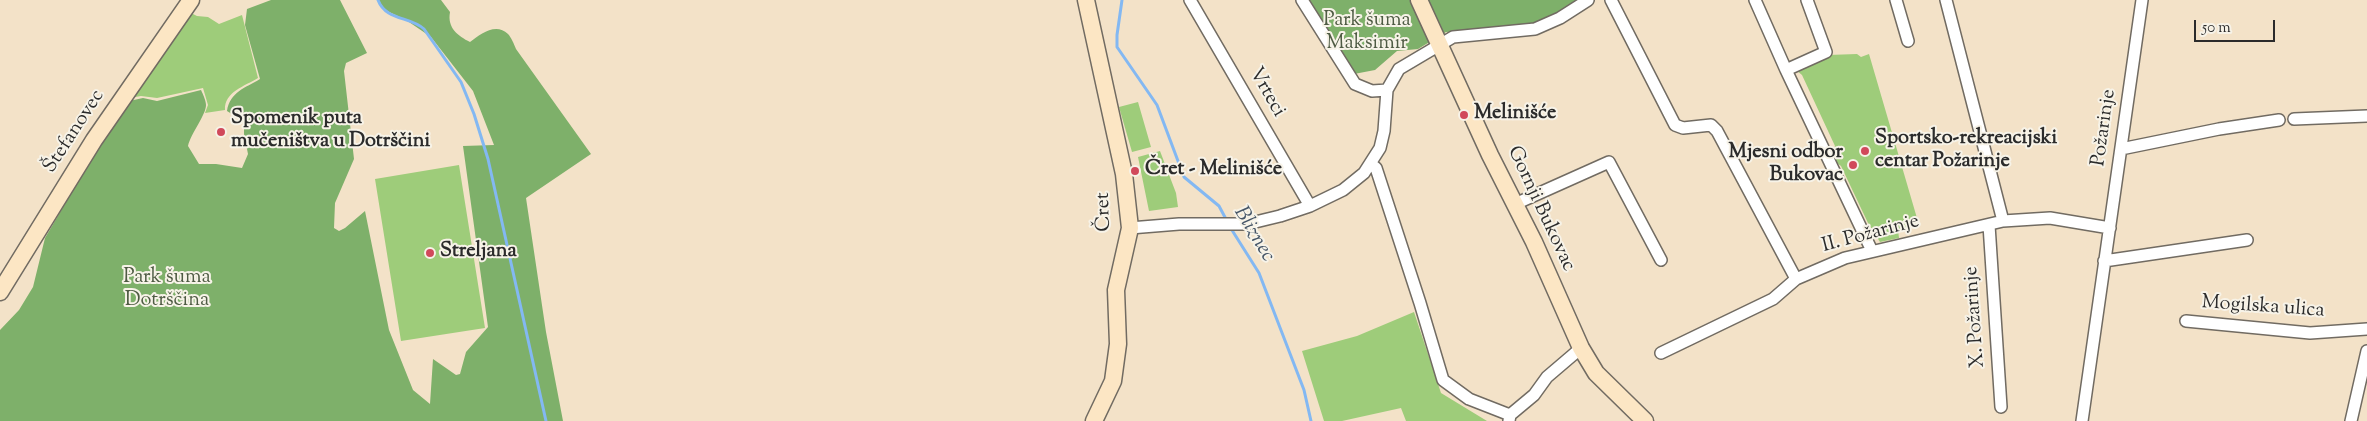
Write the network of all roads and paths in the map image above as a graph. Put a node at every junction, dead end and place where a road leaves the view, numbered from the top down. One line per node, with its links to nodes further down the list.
1 (192, 0): 33 (street, Štefanovec)
2 (1086, 0): 26 (street, Čret)
3 (1190, 0): 23 (street, Vrteci)
4 (1302, 0): 16 (street)
5 (1419, 0): 14 (street, Gornji Bukovac)
6 (1588, 0): 14 (street)
7 (1611, 0): 32 (street)
8 (1755, 0): 15 (street)
9 (1807, 0): 15 (street)
10 (1896, 0): 13 (street)
11 (1946, 0): 24 (street)
12 (2142, 0): 20 (street, Požarinje)
13 (1908, 41)
14 (1439, 45): 16 (street); 22 (street, Gornji Bukovac)
15 (1786, 70): 29 (street)
16 (1387, 90): 21 (street)
17 (2367, 116): 18 (street)
18 (2294, 119)
19 (2279, 120): 20 (street)
20 (2121, 149): 27 (street, Požarinje)
21 (1371, 164): 23 (street); 40 (street)
22 (1515, 204): 30 (street); 36 (street, Gornji Bukovac)
23 (1310, 206): 26 (street)
24 (2003, 221): 25 (street, II. Požarinje); 27 (street, II. Požarinje)
25 (1989, 225): 29 (street, II. Požarinje); 39 (street, X. Požarinje)
26 (1130, 228): 41 (street, Čret)
27 (2110, 228): 31 (street, Požarinje)
28 (2247, 240): 31 (street)
29 (1872, 251): 32 (street, II. Požarinje)
30 (1661, 260)
31 (2104, 260): 43 (street, Požarinje)
32 (1796, 279): 38 (street, II. Požarinje)
33 (0, 292)
34 (2186, 321): 35 (street, Mogilska ulica)
35 (2367, 330)
36 (1581, 348): 40 (street); 42 (street, Gornji Bukovac)
37 (2367, 351): 44 (street)
38 (1661, 353)
39 (2001, 407)
40 (1509, 418)
41 (1094, 421)
42 (1645, 421)
43 (2082, 421)
44 (2351, 421)

